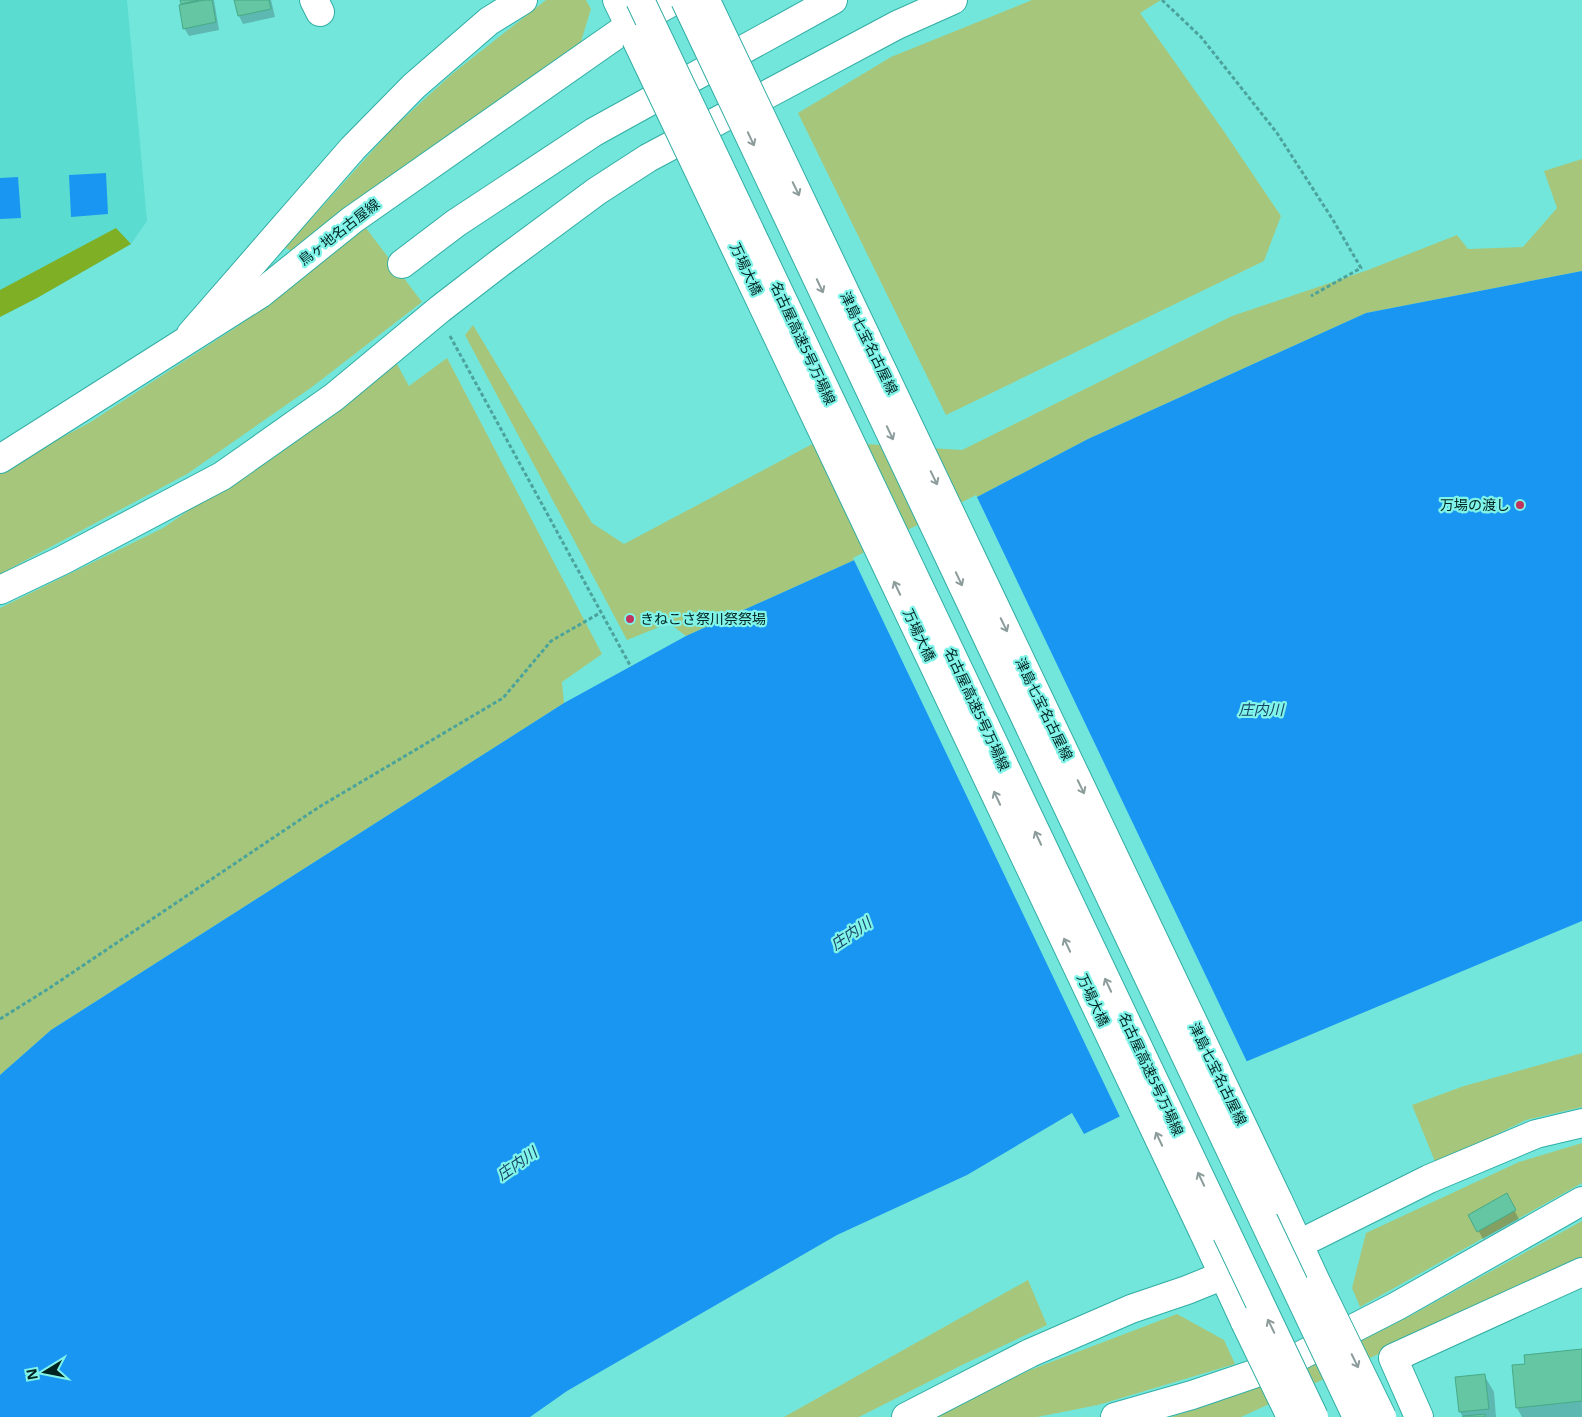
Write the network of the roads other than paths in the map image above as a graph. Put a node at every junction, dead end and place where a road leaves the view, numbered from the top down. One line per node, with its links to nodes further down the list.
1 (523, 0): 10 (main road)
2 (617, 0): 8 (main road)
3 (640, 0): 21 (main road, 名古屋高速5号万場線, one-way to 3, bridge)
4 (675, 0): 8 (main road, 鳥ヶ地名古屋線)
5 (833, 0): 9 (main road)
6 (953, 0): 12 (main road)
7 (699, 1): 15 (main road, 津島七宝名古屋線, one-way to 15, bridge); 22 (main road, one-way to 22, bridge)
8 (633, 32): 10 (main road, 鳥ヶ地名古屋線); 17 (main road, 万場大橋, one-way to 8, bridge)
9 (402, 264)
10 (182, 345): 11 (main road, 鳥ヶ地名古屋線)
11 (0, 459)
12 (0, 590)
13 (1582, 1123): 15 (main road)
14 (1582, 1201): 19 (main road)
15 (1299, 1244): 23 (main road, 津島七宝名古屋線, one-way to 23, bridge)
16 (1582, 1272): 24 (main road)
17 (1224, 1275): 18 (main road); 20 (main road, bridge)
18 (906, 1417)
19 (1115, 1417)
20 (1291, 1417)
21 (1314, 1417)
22 (1357, 1417)
23 (1382, 1417)
24 (1419, 1417)

